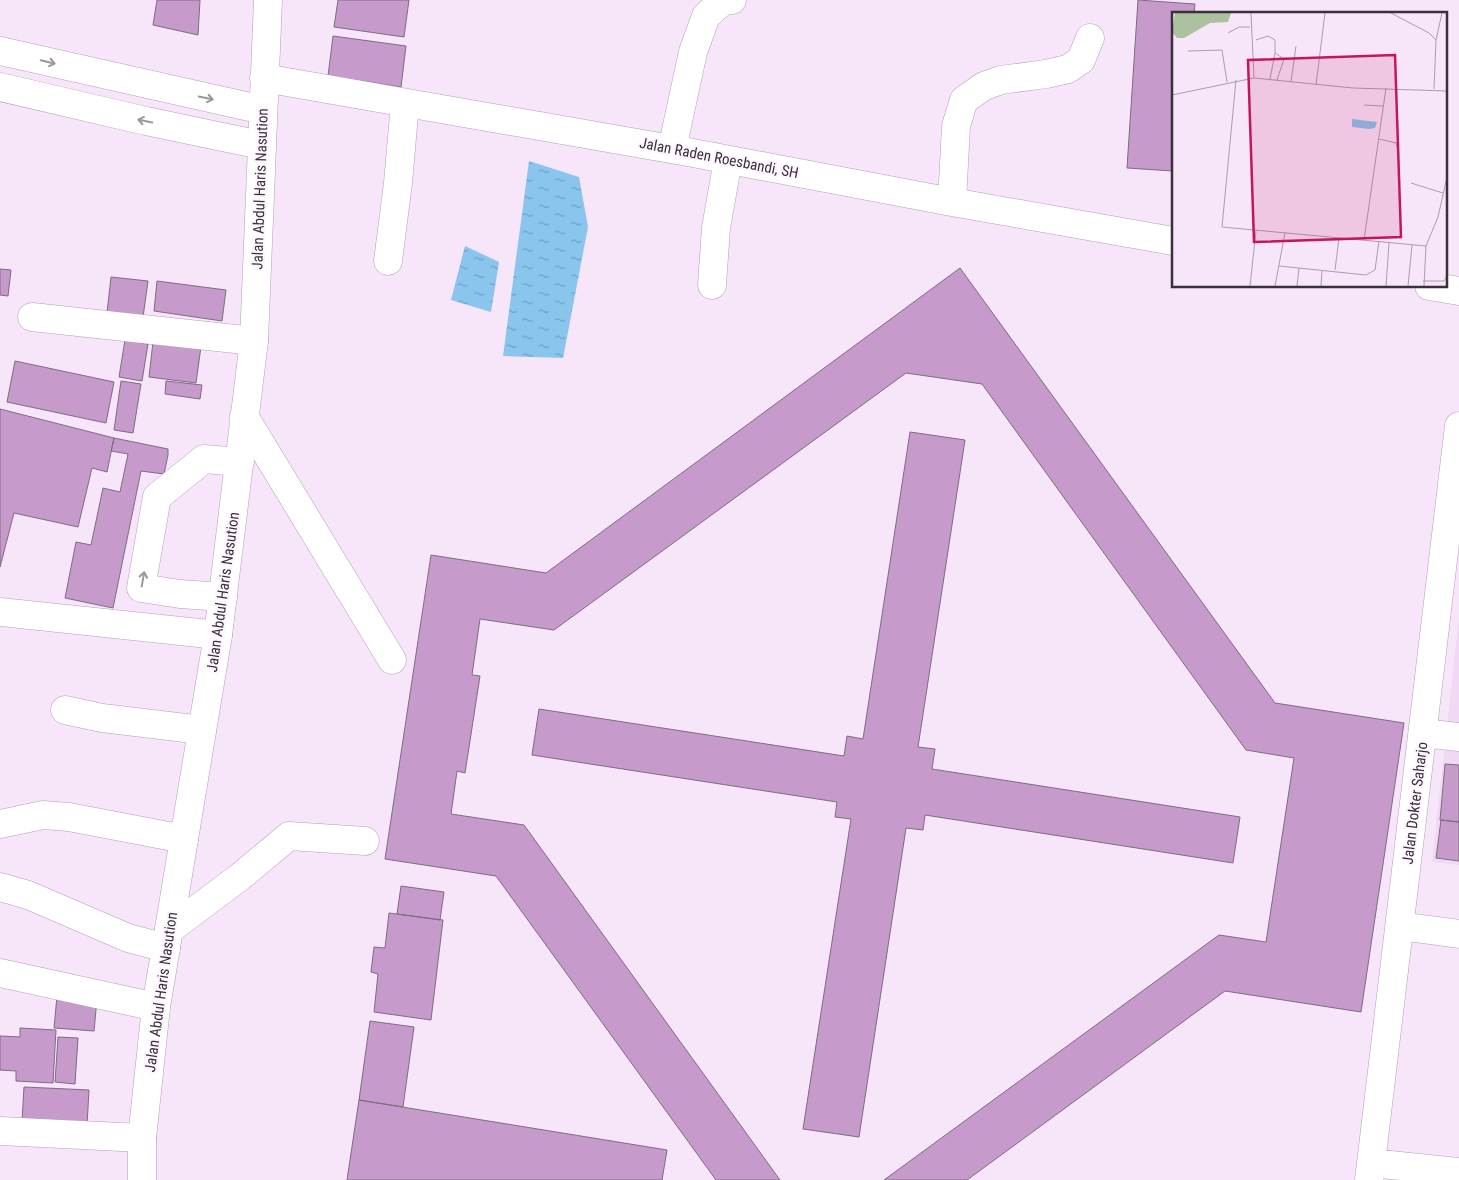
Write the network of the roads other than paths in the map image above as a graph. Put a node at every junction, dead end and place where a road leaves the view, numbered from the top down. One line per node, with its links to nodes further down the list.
1 (268, 0): 5 (main road, Jalan Abdul Haris Nasution)
2 (732, 0): 10 (main road)
3 (1090, 38): 12 (main road)
4 (0, 51): 8 (main road, one-way to 8)
5 (264, 78): 7 (main road, Jalan Raden Roesbandi, SH); 8 (main road, Jalan Abdul Haris Nasution)
6 (0, 87): 9 (main road, one-way to 6)
7 (405, 103): 10 (main road, Jalan Raden Roesbandi, SH); 14 (main road)
8 (263, 110): 9 (main road, Jalan Abdul Haris Nasution)
9 (261, 145): 19 (main road, Jalan Abdul Haris Nasution)
10 (672, 149): 11 (main road, Jalan Raden Roesbandi, SH)
11 (728, 160): 12 (main road, Jalan Raden Roesbandi, SH); 15 (main road)
12 (952, 202): 13 (main road, Jalan Raden Roesbandi, SH)
13 (1172, 241)
14 (388, 261)
15 (712, 285)
16 (1440, 288): 17 (main road)
17 (1459, 292)
18 (32, 318): 19 (main road)
19 (254, 341): 20 (main road, Jalan Abdul Haris Nasution)
20 (244, 416): 22 (main road, Jalan Abdul Haris Nasution); 28 (main road)
21 (1459, 426): 23 (main road, Jalan Dokter Saharjo)
22 (240, 462): 24 (main road, Jalan Abdul Haris Nasution); 24 (main road, one-way to 22)
23 (1455, 498): 26 (main road, Jalan Dokter Saharjo)
24 (222, 597): 27 (main road, Jalan Abdul Haris Nasution)
25 (0, 612): 27 (main road)
26 (1448, 623): 31 (main road, Jalan Dokter Saharjo)
27 (218, 635): 30 (main road, Jalan Abdul Haris Nasution)
28 (392, 660)
29 (65, 710): 30 (main road)
30 (202, 730): 34 (main road, Jalan Abdul Haris Nasution)
31 (1423, 733): 32 (main road); 37 (main road, Jalan Dokter Saharjo)
32 (1459, 738)
33 (0, 824): 34 (main road)
34 (184, 839): 39 (main road, Jalan Abdul Haris Nasution)
35 (365, 841): 39 (main road)
36 (0, 887): 39 (main road)
37 (1400, 926): 38 (main road); 44 (main road, Jalan Dokter Saharjo)
38 (1459, 934)
39 (168, 939): 41 (main road, Jalan Abdul Haris Nasution)
40 (0, 973): 41 (main road)
41 (156, 1007): 43 (main road, Jalan Abdul Haris Nasution)
42 (0, 1132): 43 (main road)
43 (142, 1138): 46 (main road, Jalan Abdul Haris Nasution)
44 (1370, 1171): 45 (main road)
45 (1459, 1172)
46 (142, 1180)

